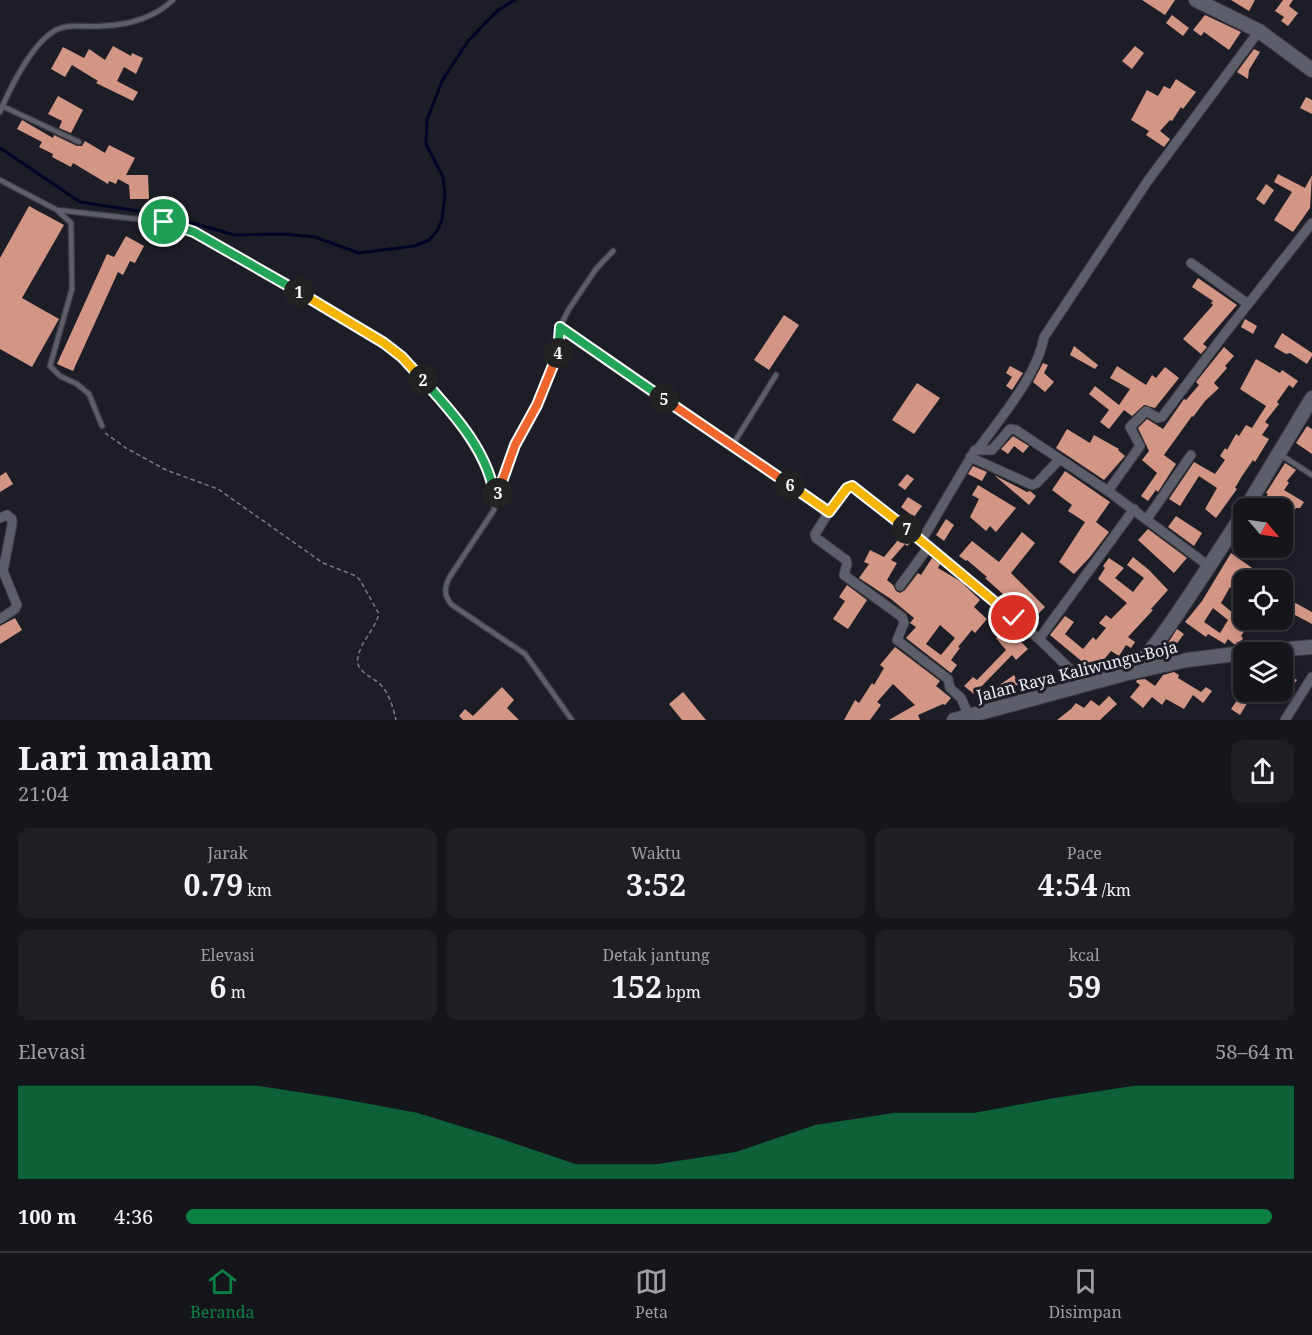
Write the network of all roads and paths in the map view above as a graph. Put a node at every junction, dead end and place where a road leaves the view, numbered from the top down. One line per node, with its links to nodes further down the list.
1 (173, 0): 5 (lane)
2 (1196, 0): 3 (street)
3 (1259, 31): 4 (street); 18 (street)
4 (1312, 70)
5 (1, 109): 6 (lane)
6 (79, 142)
7 (0, 180): 8 (lane)
8 (57, 210): 16 (lane); 26 (lane)
9 (1312, 223): 12 (street)
10 (613, 251): 13 (lane)
11 (1191, 263): 12 (street)
12 (1248, 304): 24 (street)
13 (560, 327): 17 (street); 26 (lane)
14 (777, 375): 17 (lane)
15 (1312, 398): 19 (street)
16 (102, 426): 45 (path)
17 (732, 446): 28 (street)
18 (978, 449): 21 (street); 22 (street)
19 (1279, 454): 23 (lane); 25 (street)
20 (1191, 455): 30 (street)
21 (970, 457): 22 (street); 32 (street)
22 (1059, 460): 24 (street)
23 (1312, 475)
24 (1108, 490): 27 (street)
25 (1252, 498)
26 (495, 501): 46 (lane)
27 (1134, 509): 30 (street); 37 (street)
28 (829, 512): 32 (street); 44 (street)
29 (0, 518): 34 (street)
30 (1147, 519): 33 (street)
31 (1233, 530): 33 (street)
32 (926, 543): 35 (street); 37 (street)
33 (1210, 567): 41 (street)
34 (2, 573): 36 (street)
35 (900, 586)
36 (0, 619)
37 (1039, 639): 43 (street)
38 (1312, 647): 39 (street)
39 (1293, 649)
40 (1233, 654): 41 (street, Jalan Raya Kaliwungu-Boja)
41 (1124, 674): 43 (street, Jalan Raya Kaliwungu-Boja)
42 (1312, 676): 48 (street)
43 (1085, 684): 44 (street, Jalan Raya Kaliwungu-Boja)
44 (969, 716): 47 (street, Jalan Raya Kaliwungu-Boja)
45 (396, 720)
46 (572, 720)
47 (954, 720)
48 (1285, 720)

